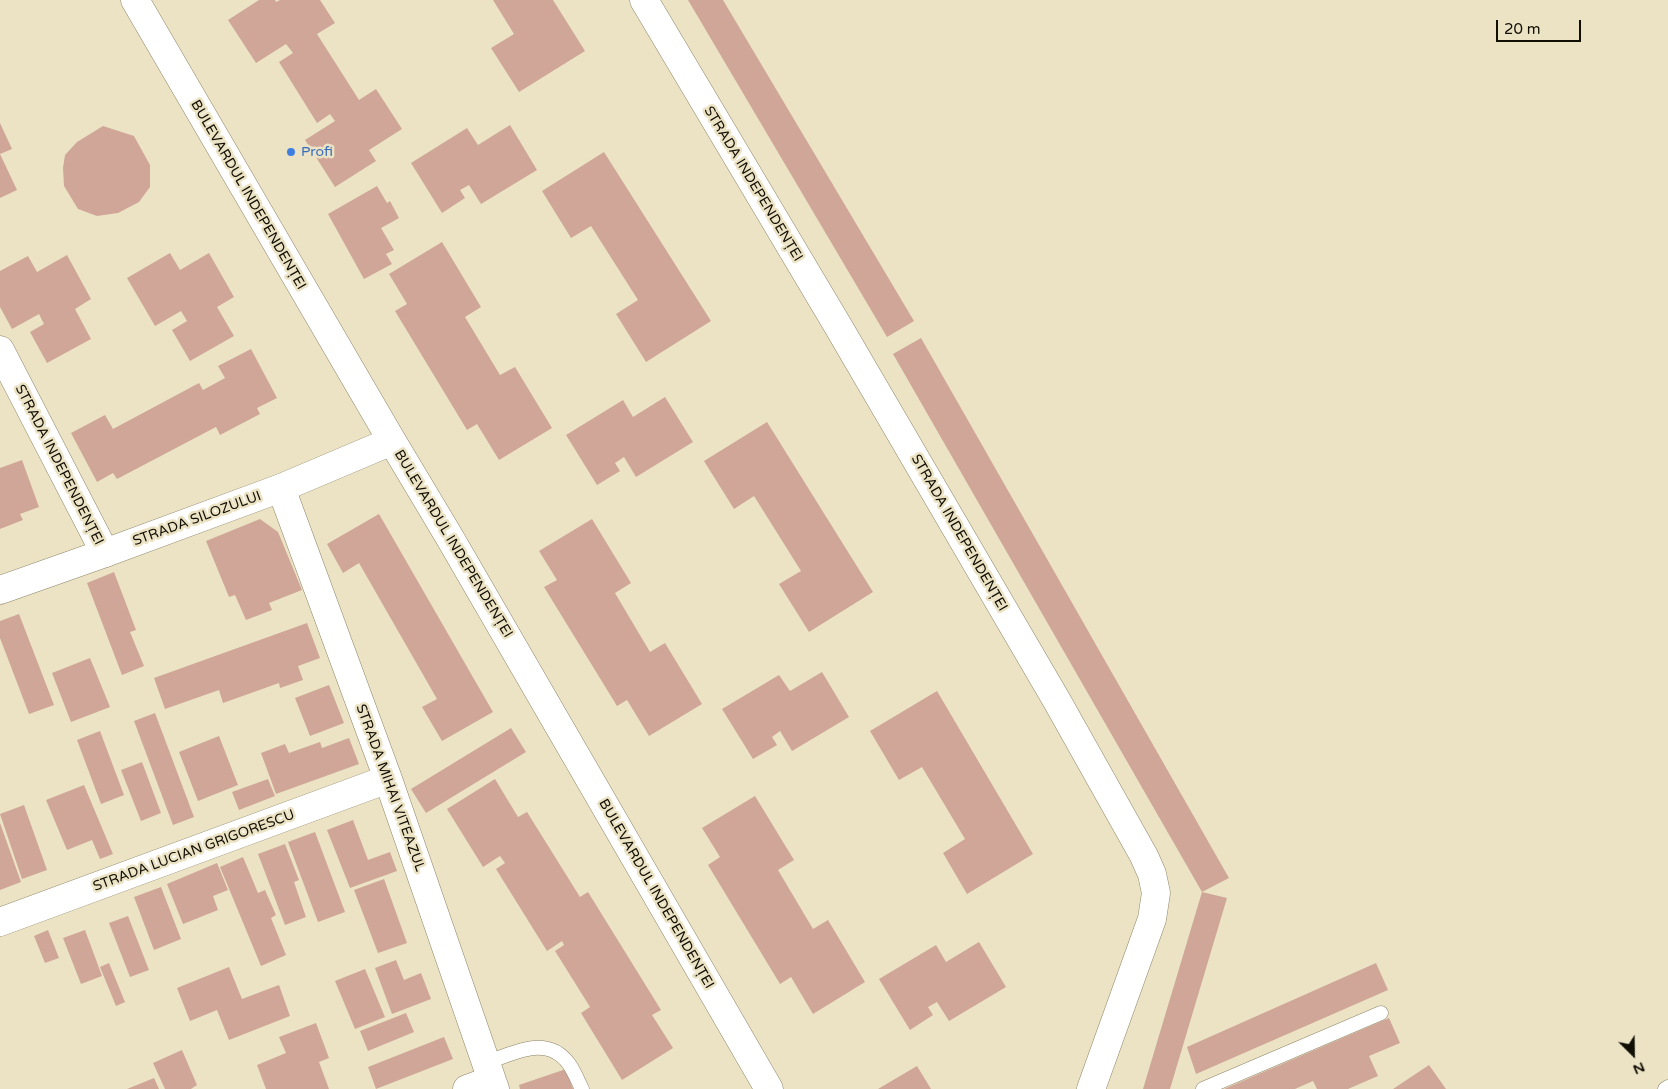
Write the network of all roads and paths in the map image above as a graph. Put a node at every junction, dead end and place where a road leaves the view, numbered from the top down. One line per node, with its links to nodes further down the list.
1 (135, 0): 4 (street, BULEVARDUL INDEPENDENȚEI)
2 (644, 0): 14 (street, STRADA INDEPENDENȚEI)
3 (0, 350): 6 (street, STRADA INDEPENDENȚEI)
4 (392, 441): 5 (street, STRADA SILOZULUI); 13 (street, BULEVARDUL INDEPENDENȚEI)
5 (281, 488): 6 (street, STRADA SILOZULUI); 8 (street, STRADA MIHAI VITEAZUL)
6 (105, 553): 7 (street, STRADA SILOZULUI)
7 (0, 590)
8 (388, 779): 9 (street, STRADA LUCIAN GRIGORESCU); 11 (street, STRADA MIHAI VITEAZUL)
9 (0, 922)
10 (1381, 1013): 15 (lane)
11 (485, 1080): 12 (lane)
12 (582, 1089)
13 (769, 1089)
14 (1092, 1089)
15 (1202, 1089)

